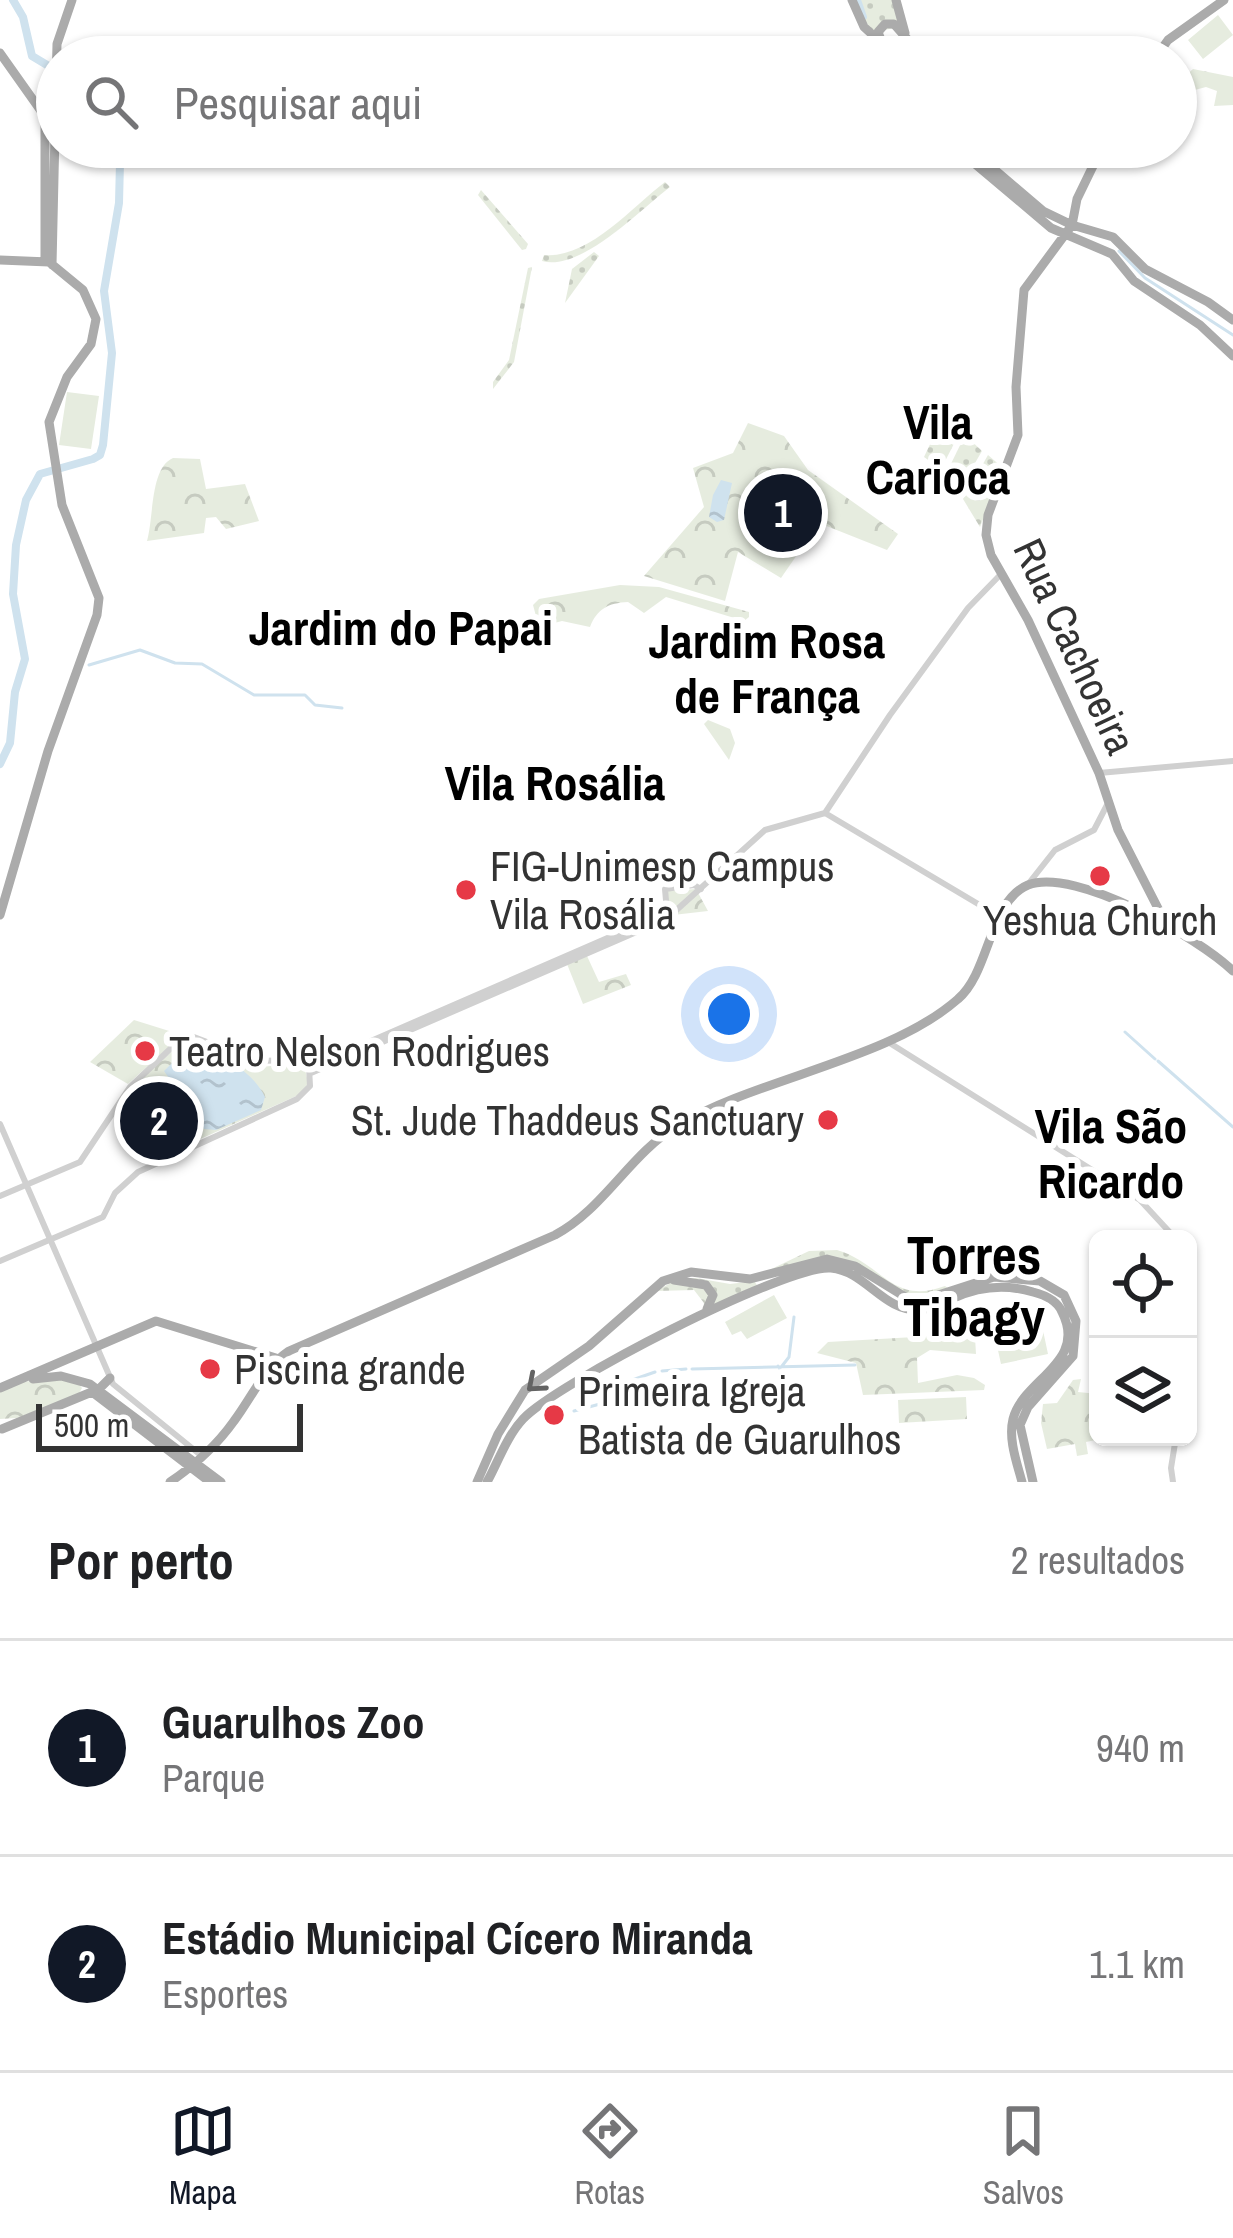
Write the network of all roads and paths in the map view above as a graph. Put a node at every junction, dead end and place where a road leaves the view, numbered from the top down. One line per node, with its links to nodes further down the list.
1 (72, 0): 6 (main road)
2 (852, 0): 7 (main road)
3 (896, 0): 5 (main road)
4 (1224, 0): 10 (main road)
5 (905, 33): 8 (main road); 9 (main road)
6 (58, 36)
7 (874, 36)
8 (878, 36)
9 (907, 36)
10 (1174, 36)
11 (0, 53): 12 (main road)
12 (36, 108)
13 (48, 168): 21 (main road)
14 (980, 168): 18 (main road)
15 (991, 168): 17 (main road)
16 (1092, 168): 17 (main road, Rua Cachoeira)
17 (1072, 225): 18 (main road, Rua Cachoeira); 19 (main road)
18 (1064, 240): 19 (main road); 19 (main road); 24 (main road, Rua Cachoeira)
19 (1107, 241): 22 (main road); 23 (main road)
20 (0, 260): 21 (main road)
21 (49, 263): 32 (main road)
22 (1233, 320)
23 (1233, 356)
24 (1002, 573): 26 (main road, Rua Cachoeira); 28 (street)
25 (1233, 761): 26 (street)
26 (1099, 772): 27 (main road, Rua Cachoeira)
27 (1108, 803): 29 (street); 31 (main road, Rua Cachoeira)
28 (825, 813): 30 (street); 34 (street)
29 (1032, 885): 34 (main road); 35 (main road)
30 (698, 887): 33 (street); 33 (street)
31 (1154, 902): 35 (main road, Rua Cachoeira); 36 (main road, Rua Cachoeira)
32 (0, 914)
33 (668, 915): 39 (street)
34 (1000, 916): 38 (main road)
35 (1154, 919): 36 (main road)
36 (1166, 924): 37 (main road)
37 (1233, 971)
38 (885, 1040): 43 (street); 50 (main road)
39 (313, 1069): 41 (street); 44 (street)
40 (0, 1124): 41 (street)
41 (26, 1184): 42 (street); 44 (street)
42 (0, 1196)
43 (1171, 1230)
44 (50, 1239): 45 (street); 49 (street)
45 (0, 1261)
46 (663, 1281): 47 (main road); 48 (main road); 62 (main road, one-way to 62)
47 (962, 1291): 48 (main road); 64 (main road); 65 (main road)
48 (703, 1313): 63 (main road)
49 (96, 1347): 50 (main road); 52 (main road); 53 (street)
50 (279, 1359): 58 (main road)
51 (76, 1378): 52 (main road); 53 (main road); 55 (main road)
52 (16, 1381): 54 (main road)
53 (103, 1387): 55 (main road); 58 (main road); 58 (main road); 58 (street)
54 (0, 1388)
55 (79, 1397): 56 (main road)
56 (1, 1425)
57 (1175, 1446): 66 (street)
58 (198, 1462): 59 (main road); 60 (main road); 61 (main road)
59 (170, 1482)
60 (210, 1482)
61 (221, 1482)
62 (477, 1482)
63 (487, 1482)
64 (1022, 1482)
65 (1033, 1482)
66 (1173, 1482)

